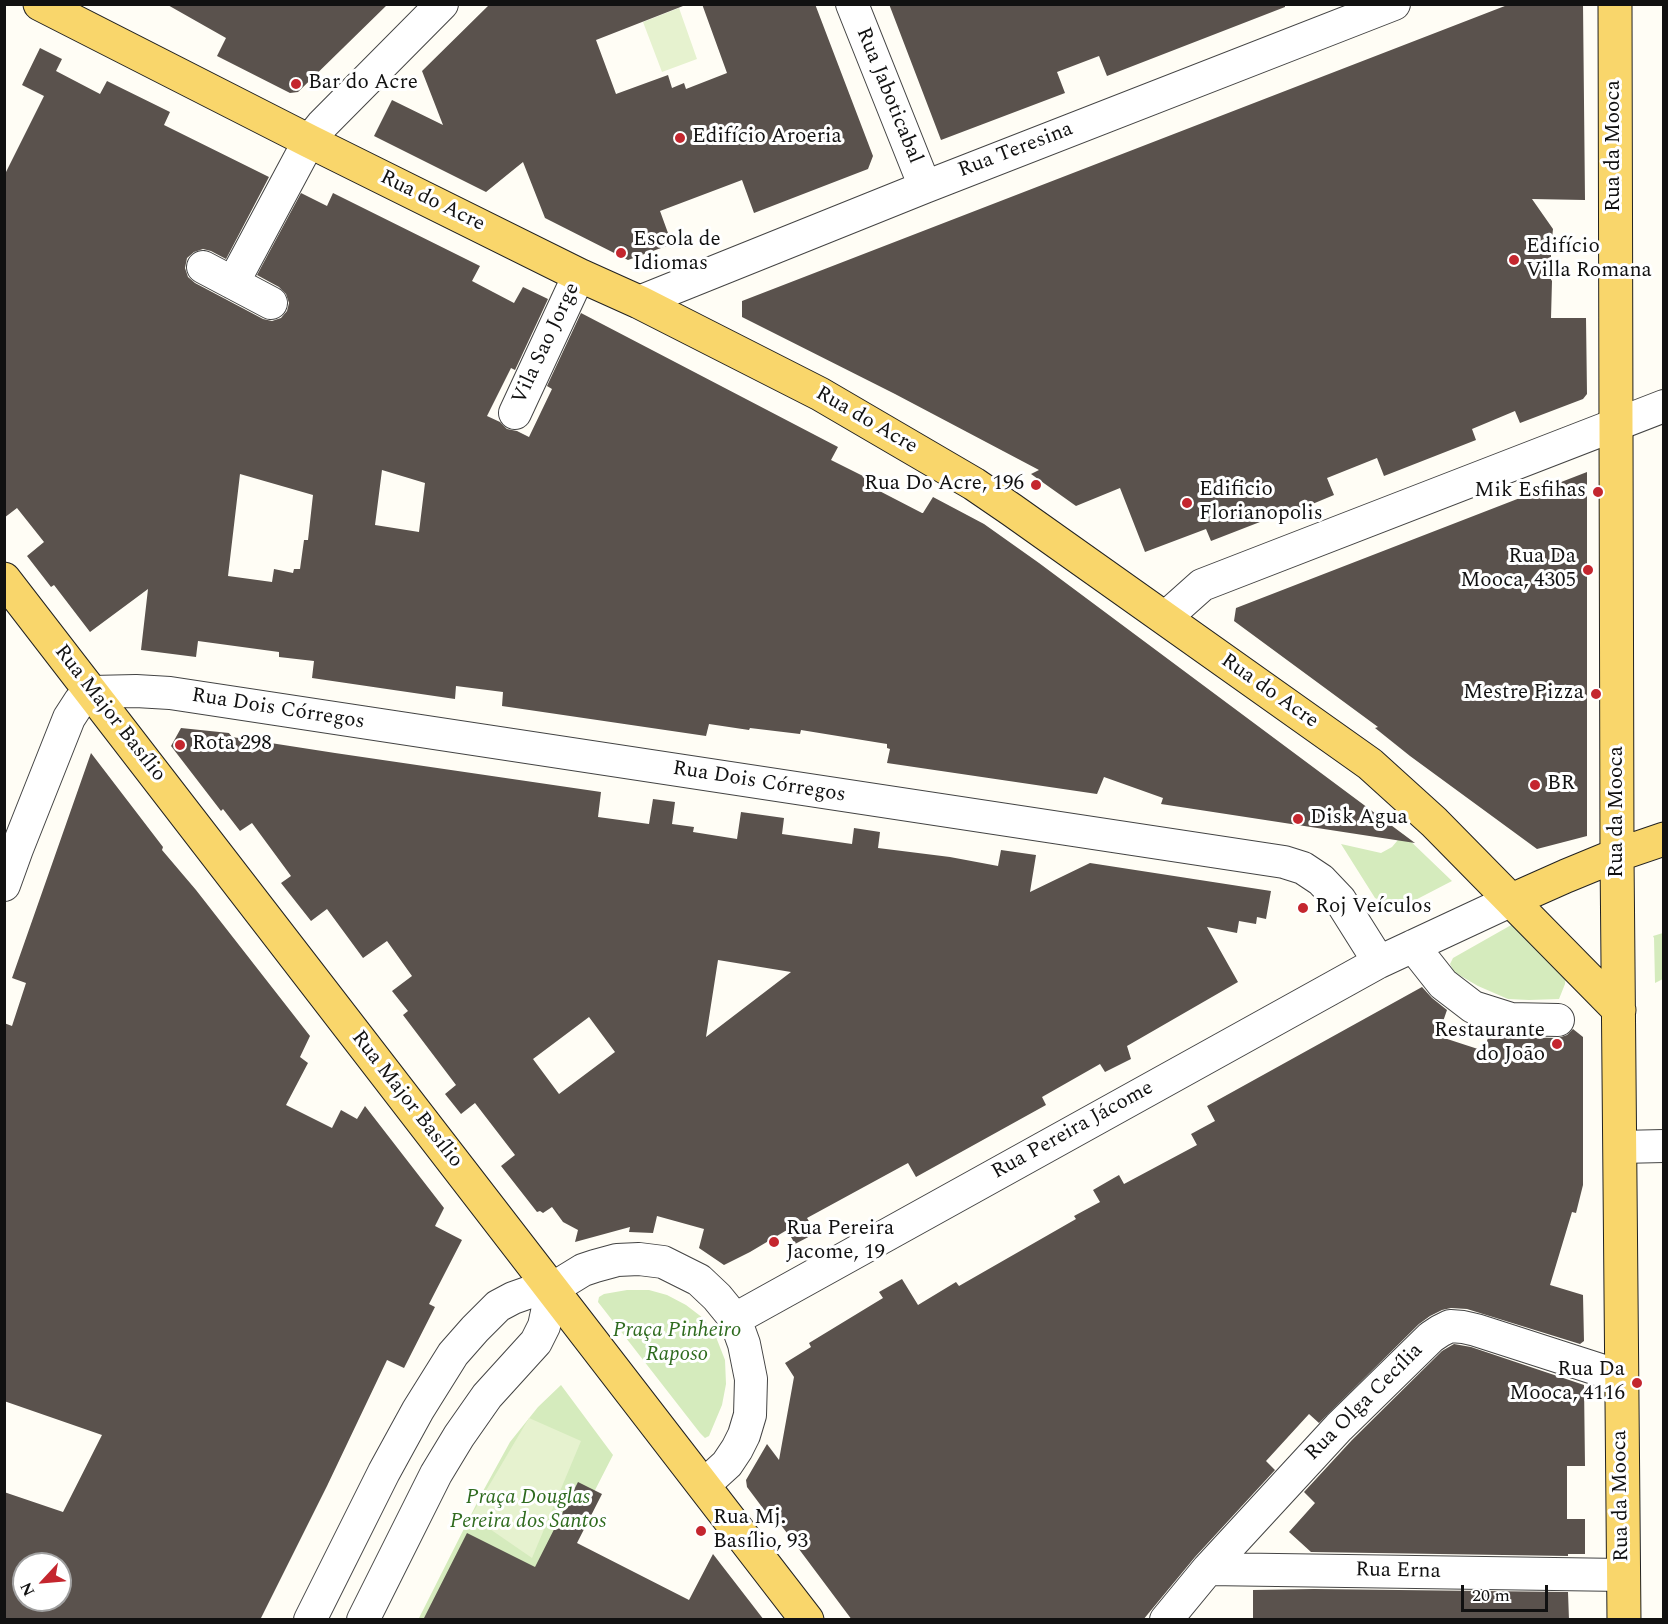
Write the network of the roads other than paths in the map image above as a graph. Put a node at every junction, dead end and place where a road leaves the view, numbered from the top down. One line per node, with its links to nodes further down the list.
1 (40, 4): 6 (main road, Rua do Acre)
2 (442, 4): 6 (street)
3 (852, 4): 7 (street, Rua Jaboticabal)
4 (1394, 4): 7 (street, Rua Teresina)
5 (1615, 4): 15 (main road, Rua da Mooca)
6 (309, 141): 9 (main road, Rua do Acre); 10 (street)
7 (925, 187): 11 (street, Rua Teresina)
8 (203, 267): 10 (street)
9 (579, 274): 11 (main road, Rua do Acre); 14 (street, Vila Sao Jorge)
10 (233, 283): 12 (street)
11 (639, 302): 17 (main road, Rua do Acre)
12 (271, 303)
13 (1664, 406): 15 (street)
14 (515, 413)
15 (1617, 424): 17 (street); 20 (main road, Rua da Mooca)
16 (4, 579): 18 (main road, Rua Major Basílio)
17 (1165, 618): 22 (main road, Rua do Acre)
18 (92, 692): 21 (street); 24 (street, Rua Dois Córregos); 29 (main road, Rua Major Basílio)
19 (1664, 839): 20 (main road, Rua Pereira Jácome)
20 (1617, 855): 22 (main road, Rua Pereira Jácome); 25 (main road, Rua da Mooca)
21 (4, 885)
22 (1512, 900): 23 (street, Rua Pereira Jácome); 25 (main road, Rua do Acre)
23 (1413, 946): 24 (street, Rua Pereira Jácome); 26 (street)
24 (1379, 962): 30 (street, Rua Pereira Jácome)
25 (1619, 1011): 28 (main road, Rua da Mooca)
26 (1558, 1020)
27 (1664, 1146): 28 (street)
28 (1620, 1147): 31 (main road, Rua da Mooca)
29 (552, 1289): 30 (street); 32 (main road, Rua Major Basílio); 34 (street); 36 (street)
30 (735, 1319): 32 (street)
31 (1622, 1377): 33 (street, Rua Olga Cecília); 35 (main road, Rua da Mooca)
32 (704, 1485): 39 (main road, Rua Major Basílio)
33 (1208, 1569): 35 (street, Rua Erna); 40 (street, Rua Olga Cecília)
34 (336, 1570): 36 (street); 37 (street)
35 (1623, 1575): 41 (main road, Rua da Mooca)
36 (379, 1591): 38 (street)
37 (310, 1620)
38 (363, 1620)
39 (807, 1620)
40 (1166, 1620)
41 (1624, 1620)

